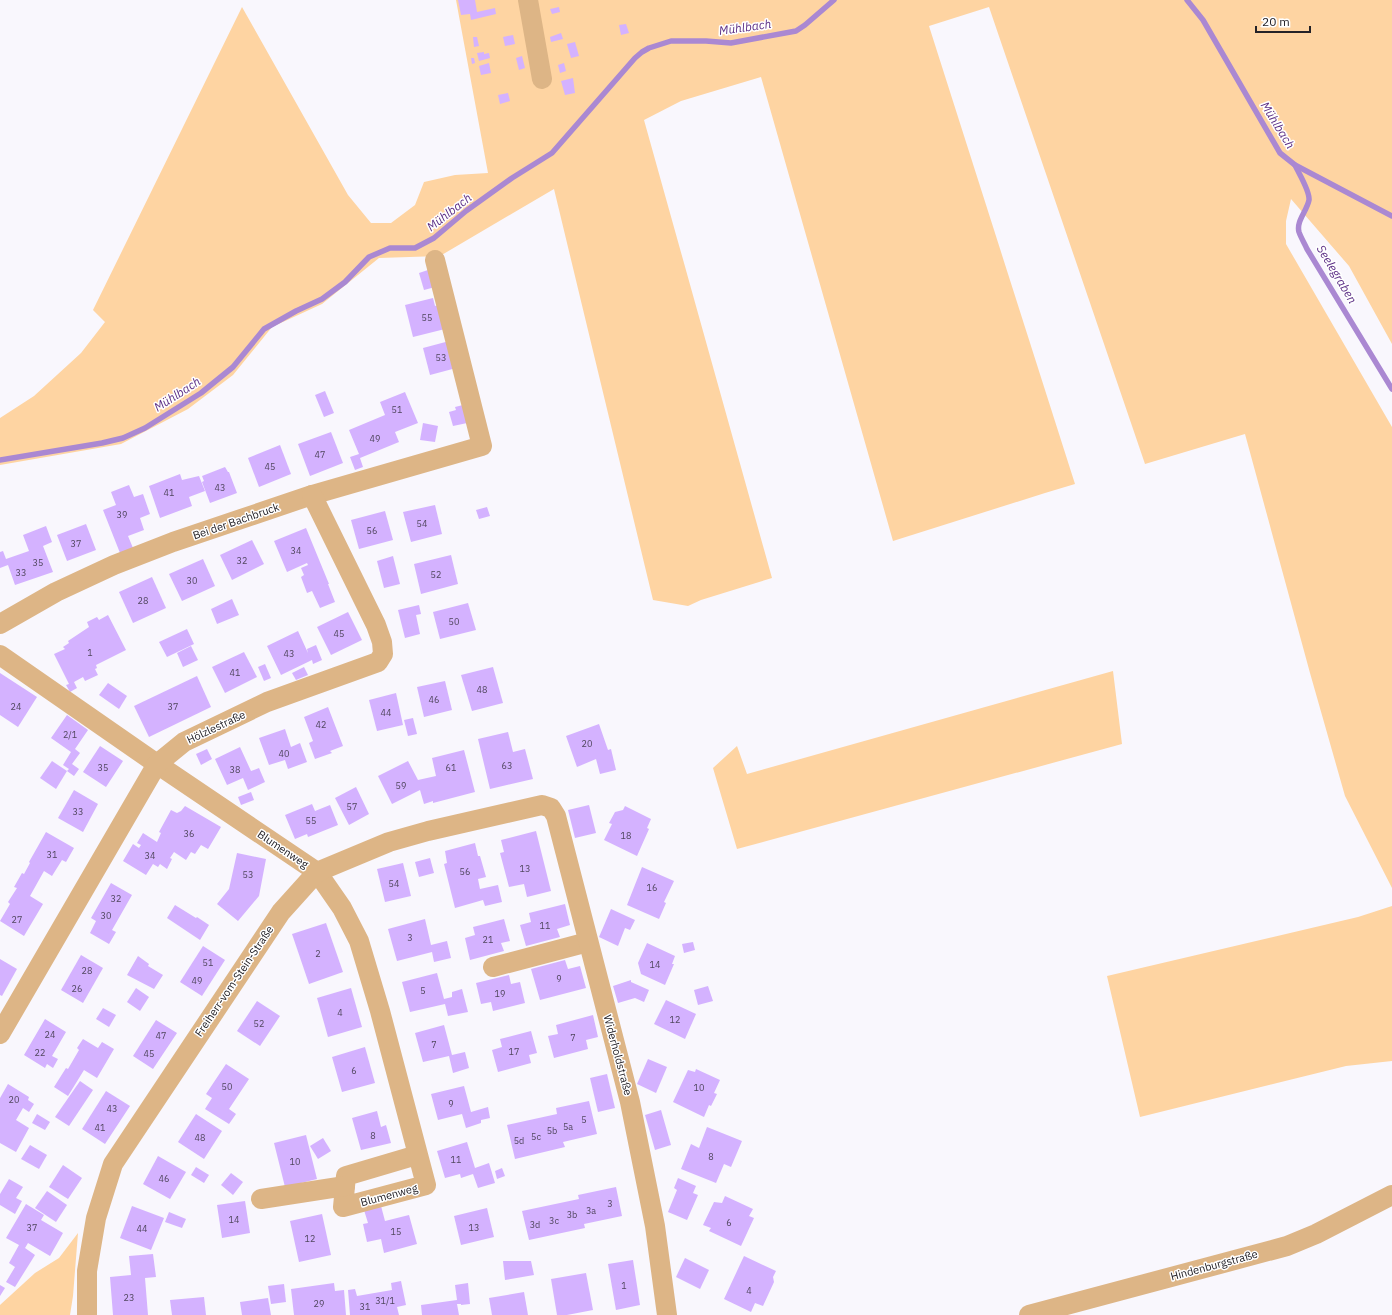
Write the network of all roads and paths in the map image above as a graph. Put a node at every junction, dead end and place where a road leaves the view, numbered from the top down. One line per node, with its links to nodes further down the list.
1 (528, 0): 2 (street)
2 (542, 79)
3 (435, 260): 4 (street, Bei der Bachbruck)
4 (312, 495): 5 (street, Bei der Bachbruck); 7 (street, Hölzlestraße)
5 (0, 624)
6 (0, 655): 7 (street, Blumenweg)
7 (157, 764): 9 (street, Blumenweg); 12 (street, Hölzlestraße)
8 (542, 805): 9 (street, Freiherr-vom-Stein-Straße); 10 (street, Widerholdstraße)
9 (317, 872): 13 (street, Blumenweg); 18 (street, Freiherr-vom-Stein-Straße)
10 (588, 942): 11 (street); 19 (street, Widerholdstraße)
11 (493, 967)
12 (3, 1024)
13 (417, 1155): 14 (street); 14 (street, Blumenweg)
14 (345, 1186): 16 (street)
15 (1392, 1195): 17 (street, Hindenburgstraße)
16 (262, 1199)
17 (1036, 1313)
18 (87, 1315)
19 (667, 1315)

